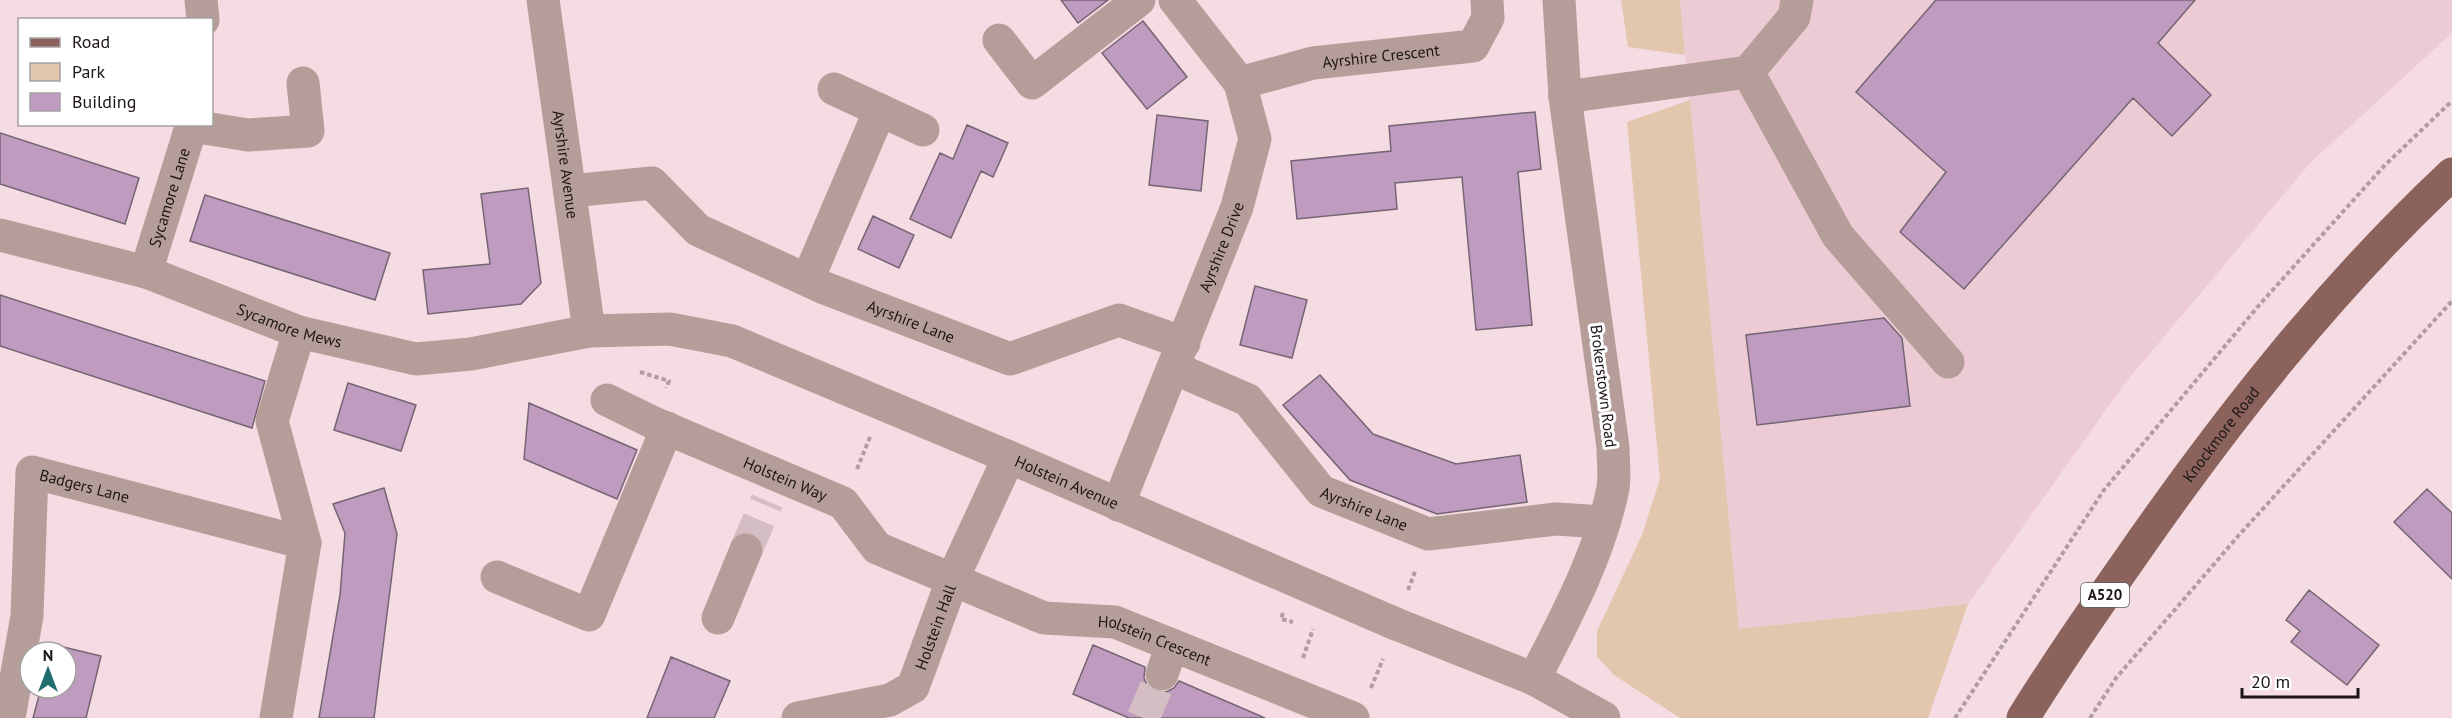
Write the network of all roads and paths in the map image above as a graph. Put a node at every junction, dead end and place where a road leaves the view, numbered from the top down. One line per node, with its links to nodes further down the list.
1 (201, 0): 8 (street)
2 (543, 0): 21 (street, Ayrshire Avenue)
3 (1139, 0): 9 (street)
4 (1487, 0): 12 (street, Ayrshire Crescent)
5 (1559, 0): 14 (street, Brokerstown Road)
6 (1797, 0): 10 (street)
7 (1184, 3): 12 (street, Ayrshire Drive)
8 (203, 18)
9 (999, 40)
10 (1748, 72): 14 (street); 29 (street)
11 (303, 83): 18 (street)
12 (1240, 83): 28 (street, Ayrshire Drive)
13 (834, 89): 16 (street)
14 (1565, 97): 36 (street, Brokerstown Road)
15 (2452, 101): 50 (path)
16 (880, 110): 19 (street); 24 (street)
17 (192, 126): 23 (street, Sycamore Lane)
18 (198, 126)
19 (923, 130)
20 (2452, 174): 51 (main road, Knockmore Road / A520)
21 (570, 191): 24 (street, Ayrshire Lane); 26 (street, Ayrshire Avenue)
22 (0, 234): 23 (street, Sycamore Mews)
23 (146, 272): 27 (street, Sycamore Mews)
24 (808, 279): 28 (street, Ayrshire Lane)
25 (2452, 301): 52 (path)
26 (589, 331): 27 (street, Sycamore Mews); 31 (street, Holstein Avenue)
27 (299, 332): 37 (street)
28 (1179, 356): 35 (street, Ayrshire Drive); 36 (street, Ayrshire Lane)
29 (1948, 362)
30 (607, 400): 32 (street, Holstein Way)
31 (882, 405): 33 (street, Holstein Avenue); 34 (path)
32 (667, 428): 34 (street, Holstein Way); 39 (street)
33 (1010, 457): 35 (street, Holstein Avenue); 40 (street, Holstein Hall)
34 (843, 503): 40 (street, Holstein Way)
35 (1118, 505): 41 (street, Holstein Avenue)
36 (1604, 522): 43 (street, Brokerstown Road)
37 (305, 543): 46 (street, Badgers Lane); 47 (street)
38 (746, 550): 42 (street)
39 (497, 577)
40 (953, 578): 44 (street, Holstein Crescent); 48 (street, Holstein Hall)
41 (1296, 582): 43 (street, Holstein Avenue); 44 (path)
42 (718, 618)
43 (1534, 679): 49 (street)
44 (1291, 693): 45 (street, Holstein Crescent)
45 (1332, 714)
46 (9, 718)
47 (276, 718)
48 (798, 718)
49 (1604, 718)
50 (1955, 718)
51 (2023, 718)
52 (2090, 718)

